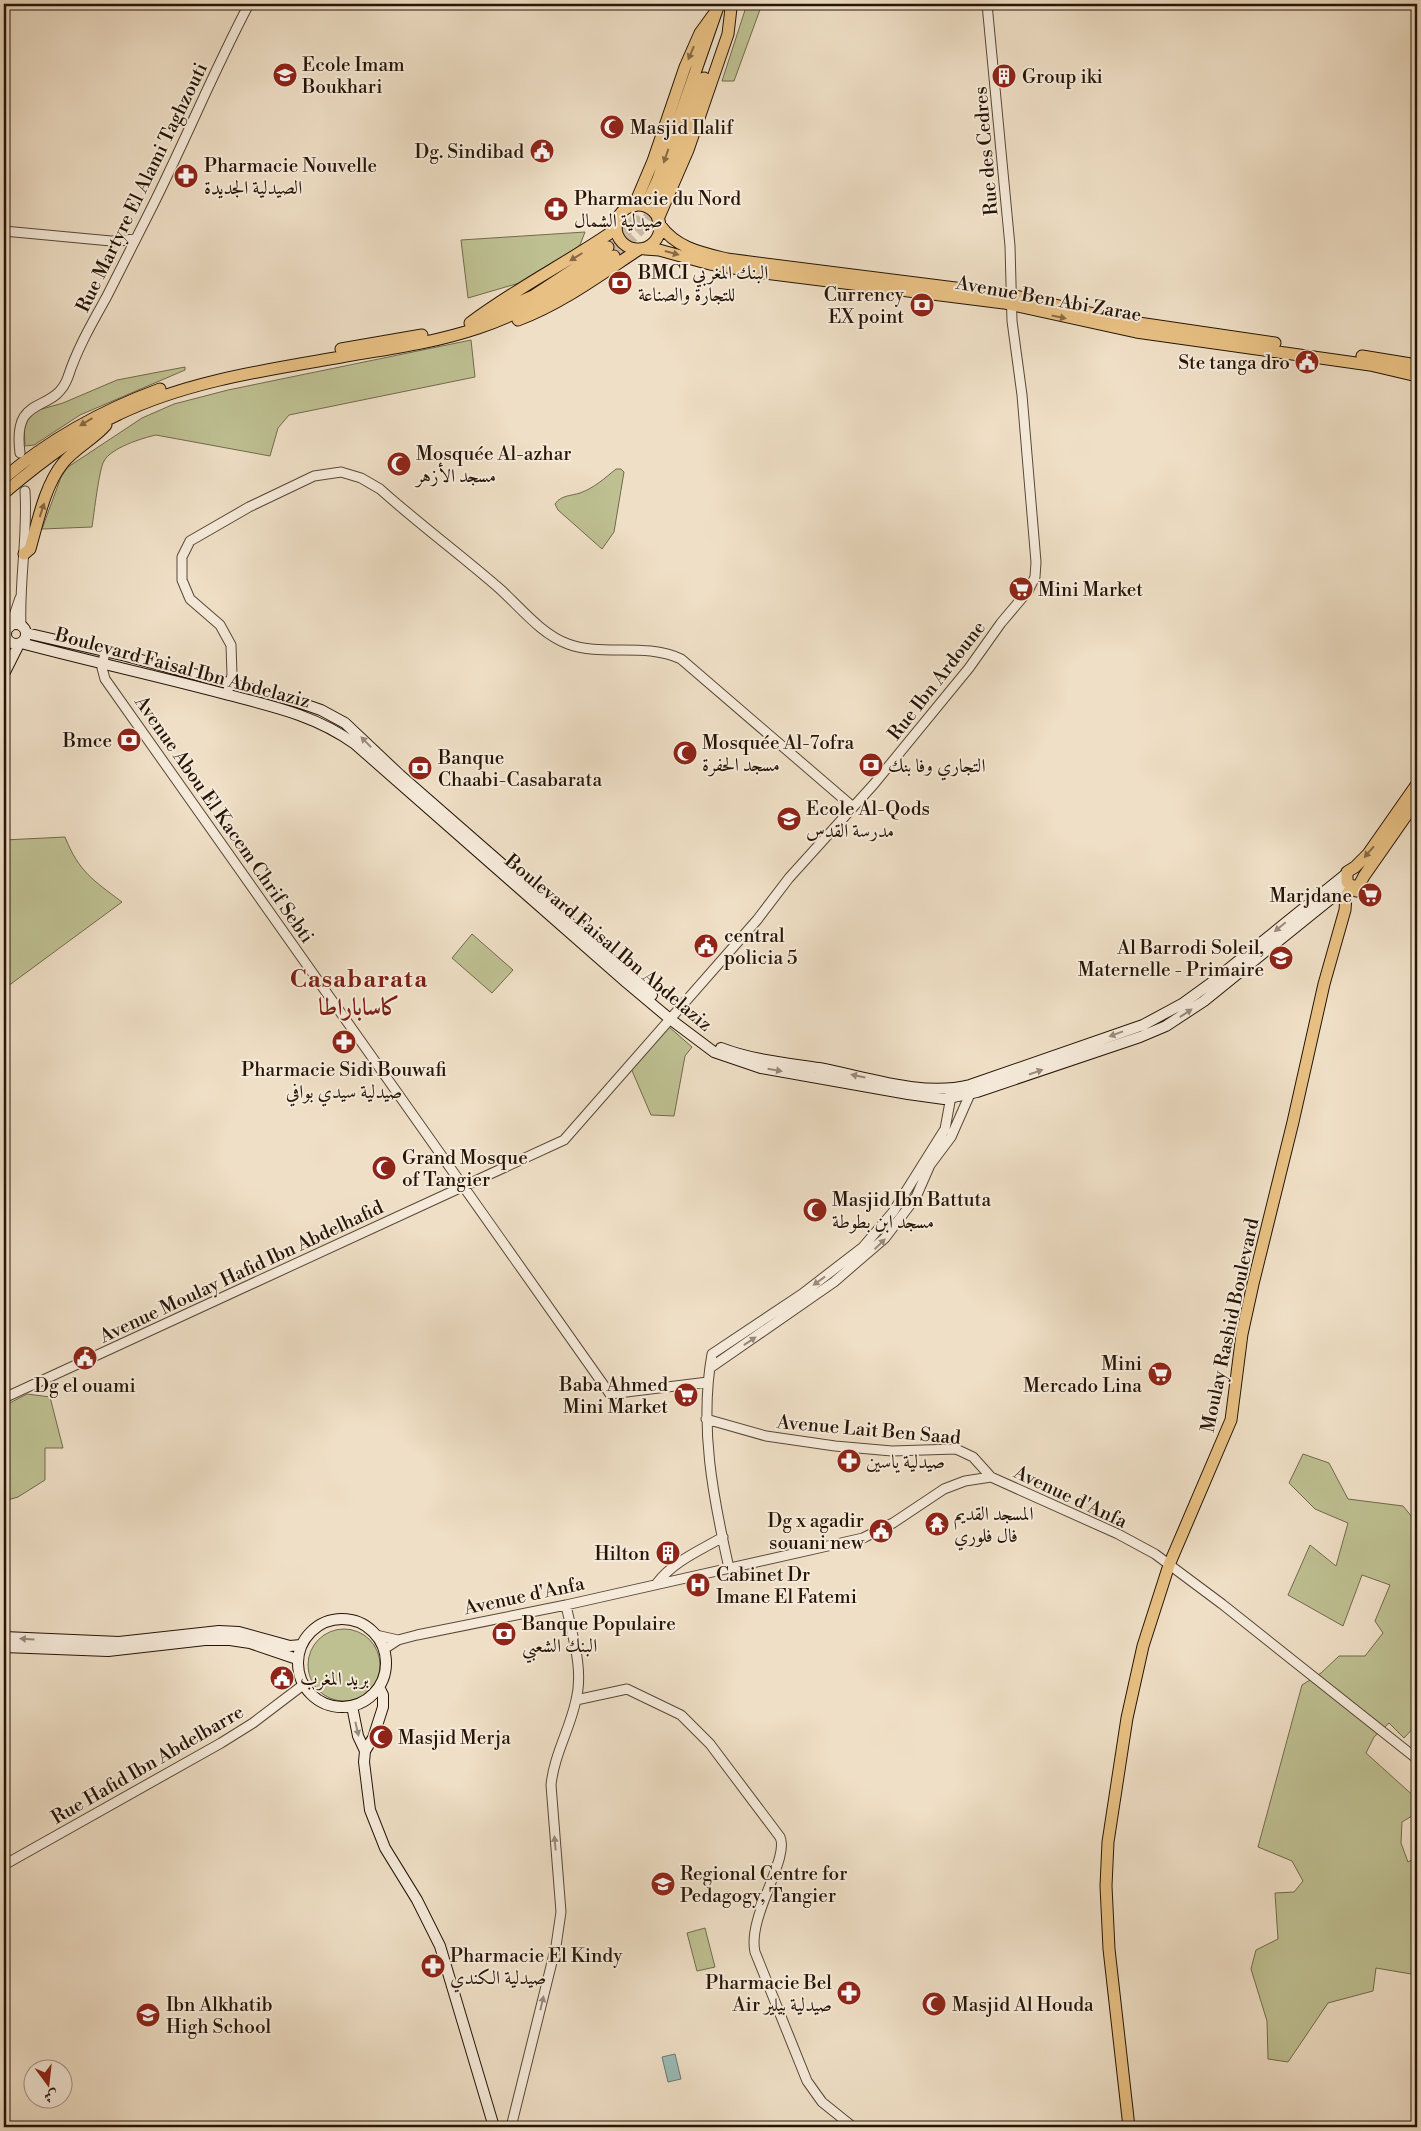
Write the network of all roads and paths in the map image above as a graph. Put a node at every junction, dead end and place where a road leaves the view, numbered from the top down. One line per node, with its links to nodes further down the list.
1 (249, 4): 10 (street, Rue Martyre El Alami Taghzouti)
2 (987, 4): 14 (street, Rue des Cedres)
3 (731, 6): 4 (main road, one-way to 3); 6 (main road)
4 (717, 7): 5 (main road, one-way to 5)
5 (634, 206): 6 (main road); 8 (main road)
6 (659, 222): 12 (main road); 14 (main road, Avenue Ben Abi Zarae)
7 (4, 226): 11 (street)
8 (616, 229): 12 (main road); 15 (main road, one-way to 15)
9 (4, 231): 11 (street)
10 (136, 239): 11 (street); 19 (street, Rue Martyre El Alami Taghzouti)
11 (118, 241)
12 (641, 249): 14 (main road, Avenue Ben Abi Zarae, one-way to 14); 15 (main road)
13 (611, 251): 15 (main road)
14 (1011, 300): 16 (main road, Avenue Ben Abi Zarae); 17 (main road, Avenue Ben Abi Zarae, one-way to 17); 34 (street, Rue Ibn Ardoune)
15 (474, 326): 18 (main road); 20 (main road, one-way to 20)
16 (1417, 365)
17 (1417, 376)
18 (117, 415): 22 (main road); 23 (main road, one-way to 18)
19 (20, 453)
20 (4, 478)
21 (25, 491): 23 (street)
22 (4, 493)
23 (24, 554): 24 (street)
24 (20, 598): 25 (street); 26 (street)
25 (6, 633): 26 (main road); 26 (main road); 27 (main road)
26 (22, 636): 28 (main road, Boulevard Faisal Ibn Abdelaziz); 29 (main road)
27 (4, 650)
28 (104, 657): 30 (main road, Boulevard Faisal Ibn Abdelaziz); 31 (main road, Boulevard Faisal Ibn Abdelaziz); 40 (street, Avenue Abou El Kacem Chrif Sebti)
29 (4, 674)
30 (230, 683): 31 (street); 34 (street); 37 (main road, Boulevard Faisal Ibn Abdelaziz, one-way to 30)
31 (227, 694): 37 (main road, Boulevard Faisal Ibn Abdelaziz)
32 (1417, 784): 35 (main road, one-way to 35)
33 (1417, 800): 35 (main road, Moulay Rashid Boulevard)
34 (853, 807): 37 (street, Rue Ibn Ardoune)
35 (1354, 881): 36 (main road, Boulevard Faisal Ibn Abdelaziz); 47 (main road, Moulay Rashid Boulevard)
36 (1255, 954): 38 (main road, Boulevard Faisal Ibn Abdelaziz, one-way to 38); 39 (main road, Boulevard Faisal Ibn Abdelaziz, one-way to 36)
37 (672, 1017): 38 (main road, Boulevard Faisal Ibn Abdelaziz); 40 (street, Avenue Moulay Hafid Ibn Abdelhafid)
38 (952, 1094): 39 (main road, Boulevard Faisal Ibn Abdelaziz); 41 (street, one-way to 41)
39 (970, 1094): 41 (street, one-way to 39)
40 (464, 1185): 42 (street, Avenue Abou El Kacem Chrif Sebti); 43 (street, Avenue Moulay Hafid Ibn Abdelhafid)
41 (710, 1368): 42 (street)
42 (708, 1382): 44 (street)
43 (4, 1398)
44 (706, 1419): 45 (street, Avenue Lait Ben Saad); 46 (street)
45 (991, 1477): 47 (street, Avenue d'Anfa); 48 (street, Avenue d'Anfa)
46 (722, 1537): 48 (street); 49 (street)
47 (1170, 1565): 63 (street, Avenue d'Anfa); 68 (main road, Moulay Rashid Boulevard)
48 (730, 1568): 49 (street, Avenue d'Anfa)
49 (657, 1583): 50 (street, Avenue d'Anfa)
50 (566, 1605): 53 (street, Avenue d'Anfa); 60 (street)
51 (376, 1635): 53 (street, Avenue d'Anfa); 54 (main road); 56 (main road)
52 (4, 1637): 54 (main road, one-way to 52)
53 (398, 1640): 56 (street, Avenue d'Anfa)
54 (301, 1645): 57 (main road)
55 (4, 1647): 57 (main road)
56 (384, 1649): 59 (main road)
57 (297, 1659): 58 (main road)
58 (303, 1685): 61 (main road); 64 (street, Rue Hafid Ibn Abdelbarre)
59 (379, 1687): 61 (main road); 62 (main road)
60 (576, 1700): 66 (street, one-way to 60); 67 (street)
61 (352, 1706): 62 (main road, one-way to 62)
62 (365, 1751): 65 (main road)
63 (1417, 1759)
64 (4, 1865)
65 (494, 2127)
66 (511, 2127)
67 (853, 2127)
68 (1129, 2127)

